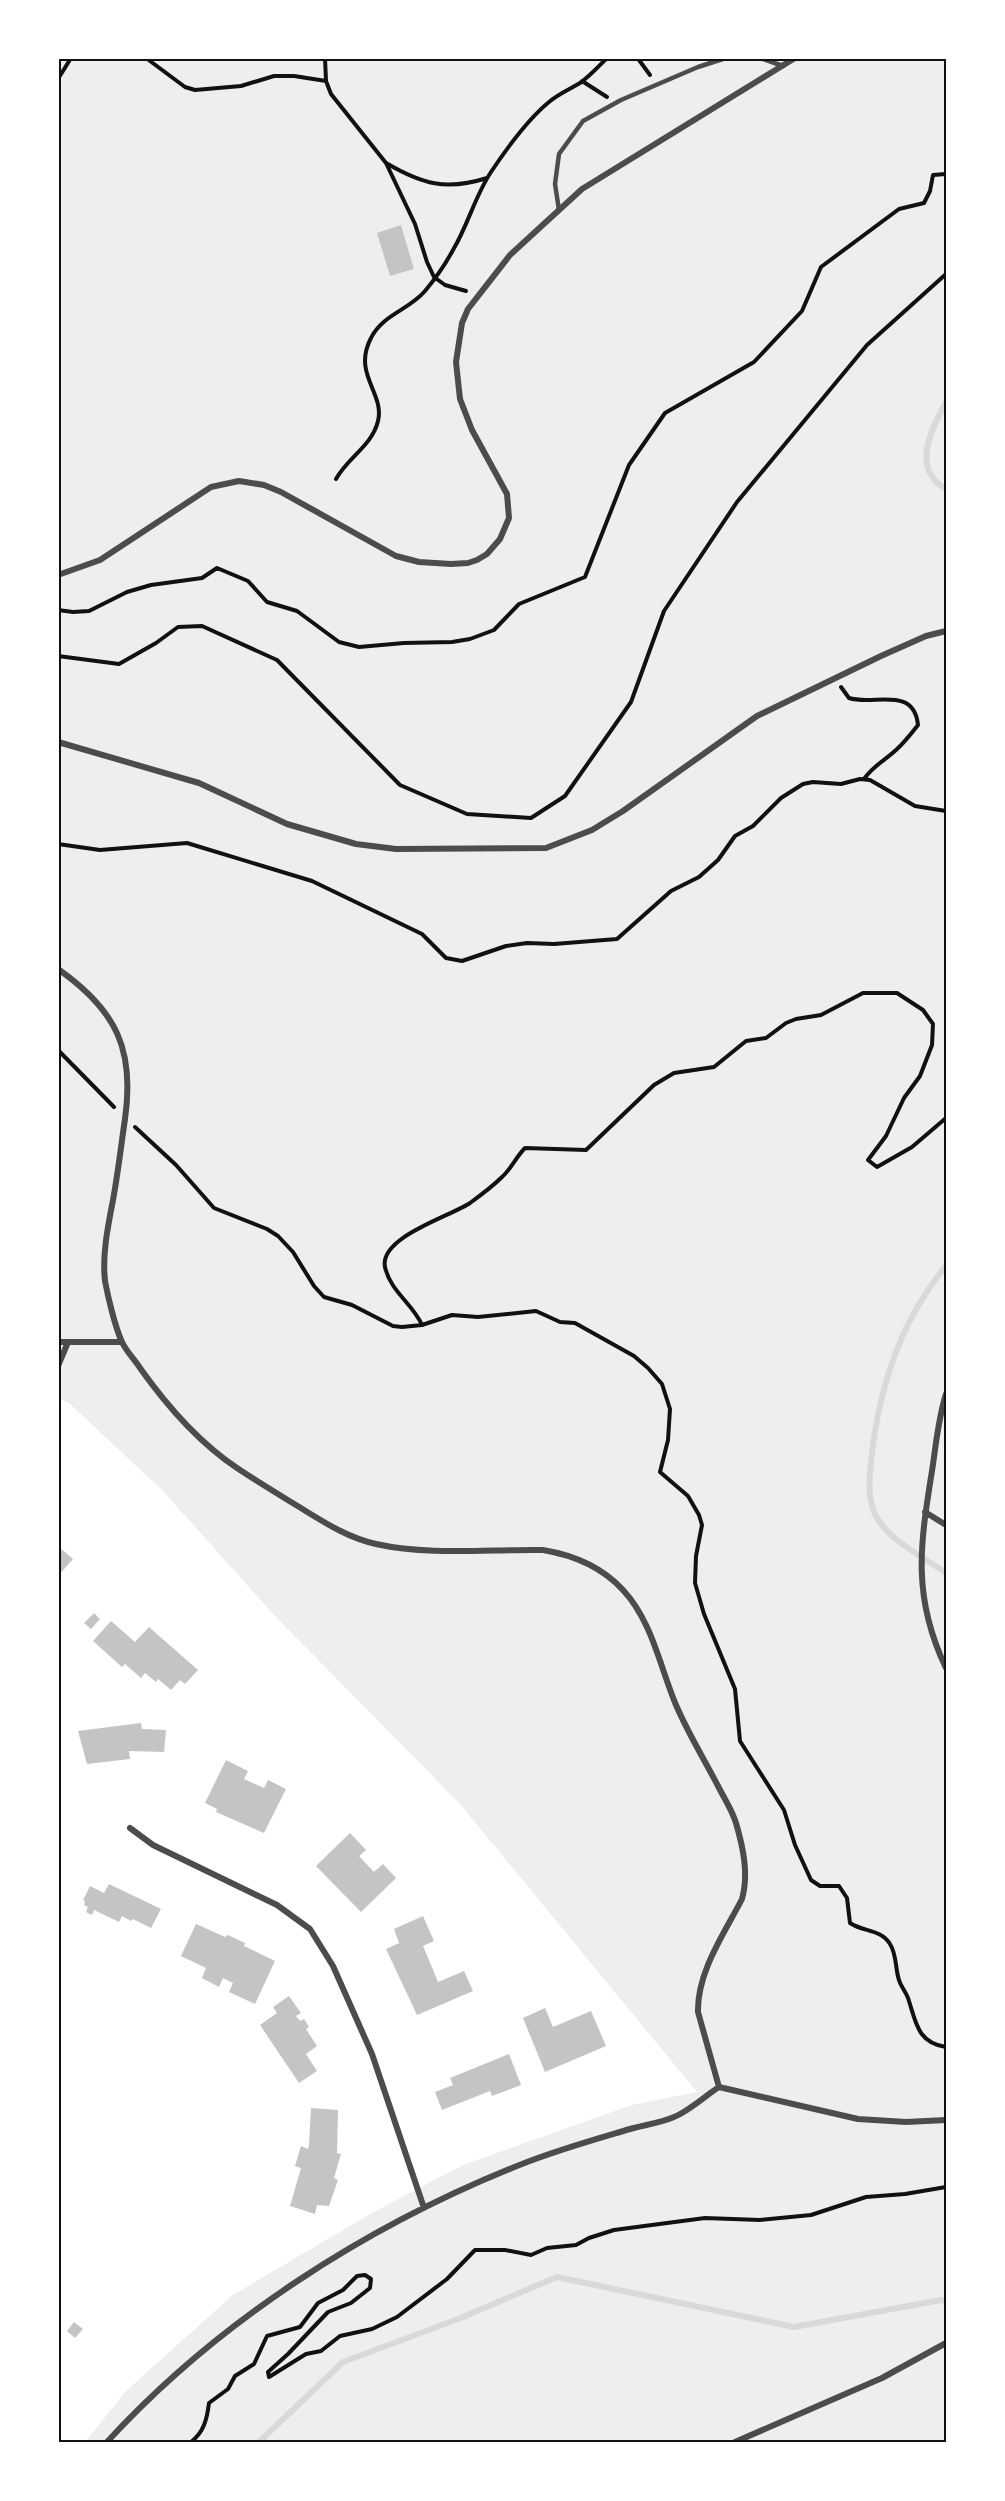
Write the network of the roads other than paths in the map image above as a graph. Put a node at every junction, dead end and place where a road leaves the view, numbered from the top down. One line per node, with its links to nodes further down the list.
1 (726, 58): 5 (lane)
2 (760, 58): 4 (lane)
3 (795, 58): 4 (street)
4 (783, 66): 5 (street)
5 (560, 210): 6 (street)
6 (58, 575)
7 (946, 631): 8 (street)
8 (58, 742)
9 (58, 969): 12 (street)
10 (58, 1342): 11 (street)
11 (68, 1342): 12 (street); 13 (street)
12 (122, 1342): 20 (street)
13 (58, 1366)
14 (946, 1394): 15 (street)
15 (925, 1512): 16 (street); 17 (street)
16 (946, 1525)
17 (944, 1657): 18 (street)
18 (946, 1668)
19 (130, 1828): 22 (street)
20 (719, 2087): 21 (street); 22 (street)
21 (946, 2120)
22 (424, 2208): 24 (street)
23 (946, 2343): 25 (street)
24 (107, 2442)
25 (735, 2442)

